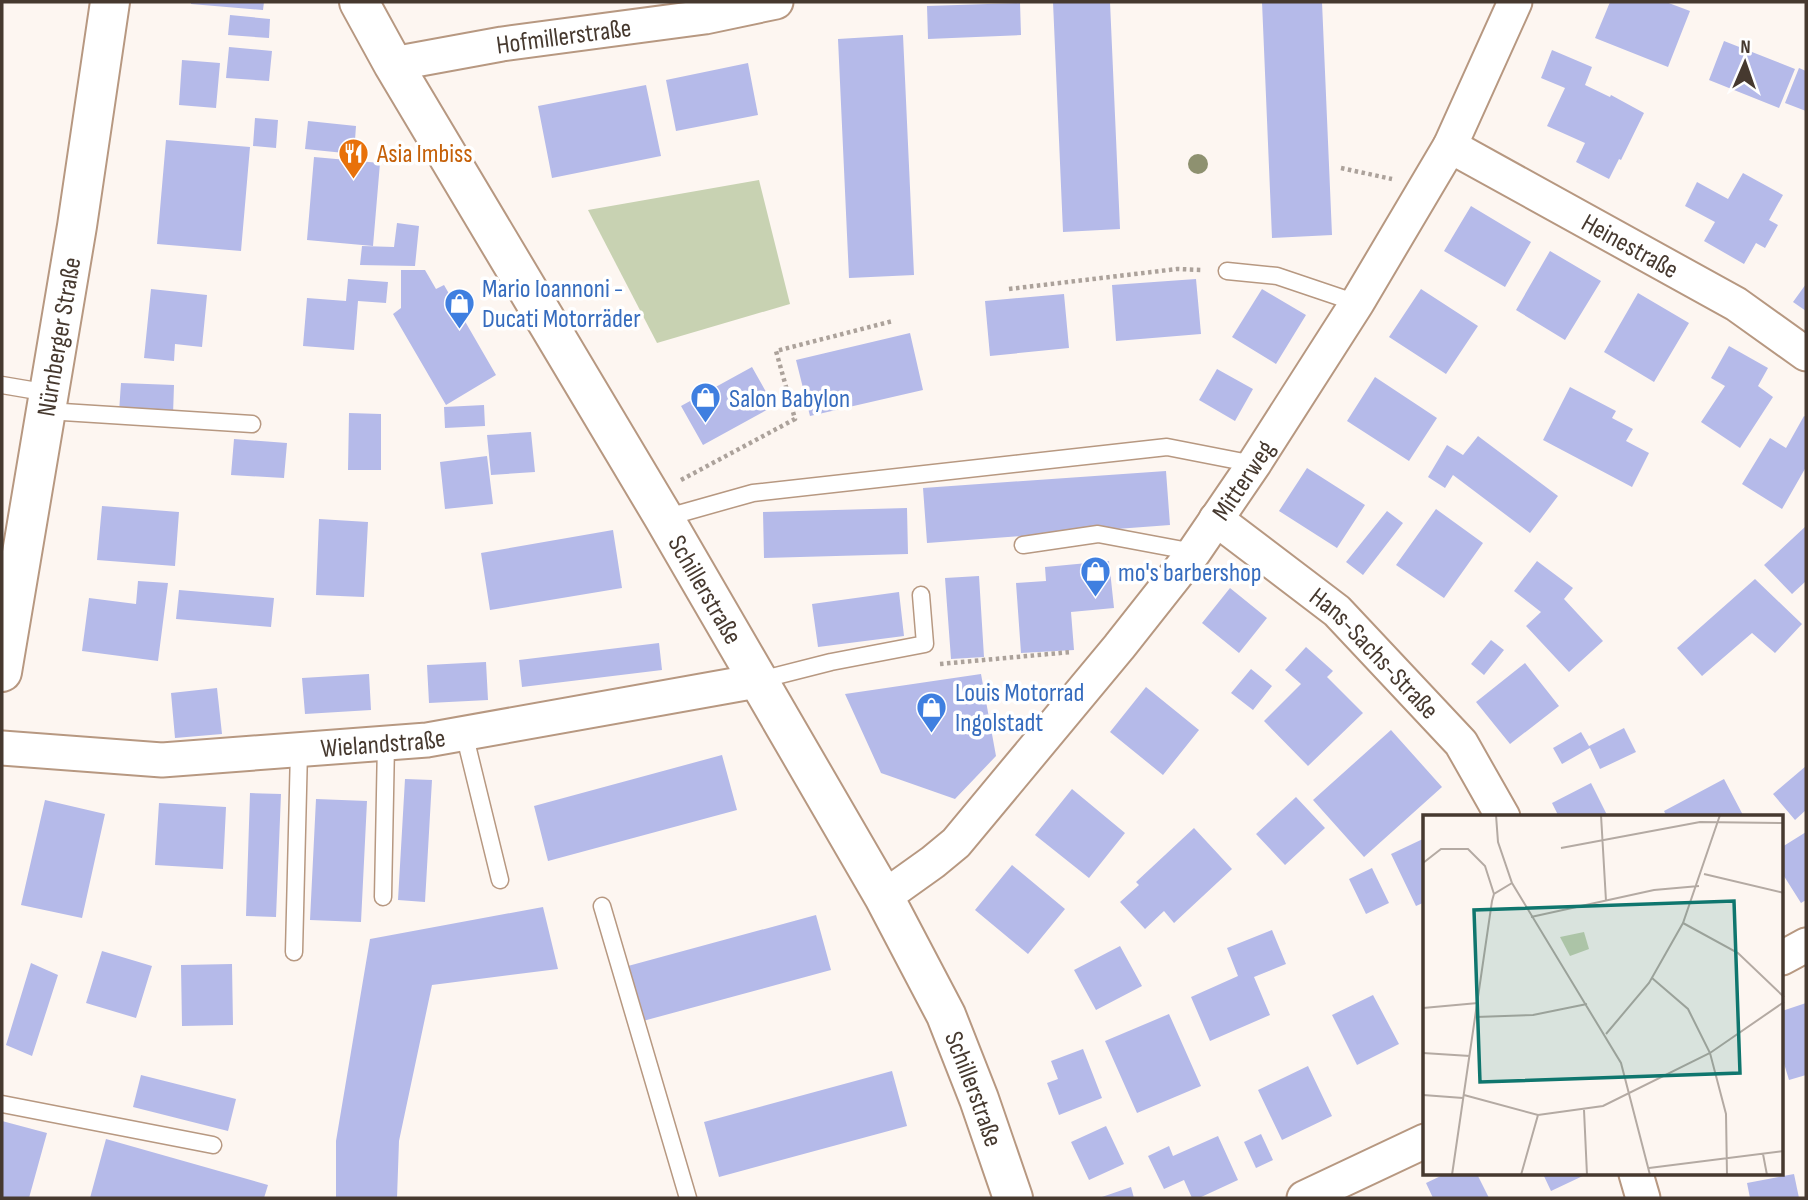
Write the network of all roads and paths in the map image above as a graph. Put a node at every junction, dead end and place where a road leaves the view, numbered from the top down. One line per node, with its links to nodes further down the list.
1 (110, 2): 15 (main road, Nürnberger Straße)
2 (359, 2): 5 (main road, Schillerstraße)
3 (776, 2): 5 (street, Hofmillerstraße)
4 (1516, 2): 6 (street, Mitterweg)
5 (393, 64): 19 (main road, Schillerstraße)
6 (1450, 146): 8 (street, Mitterweg); 13 (street, Heinestraße)
7 (1341, 168): 8 (path)
8 (1426, 187): 11 (street, Mitterweg)
9 (1227, 271): 10 (path); 11 (lane)
10 (1009, 289)
11 (1357, 303): 17 (street, Mitterweg)
12 (893, 321): 18 (path)
13 (1806, 354)
14 (2, 385): 15 (lane)
15 (48, 402): 16 (lane); 25 (main road, Nürnberger Straße)
16 (252, 424)
17 (1254, 464): 19 (lane); 20 (street, Mitterweg)
18 (678, 481)
19 (664, 518): 27 (main road, Schillerstraße)
20 (1216, 519): 22 (street, Mitterweg); 32 (street, Hans-Sachs-Straße)
21 (1023, 545): 22 (lane)
22 (1194, 552): 24 (street, Mitterweg)
23 (921, 595): 27 (lane)
24 (1119, 647): 26 (path); 35 (street, Mitterweg)
25 (3, 654)
26 (937, 665)
27 (757, 681): 28 (street, Wielandstraße); 35 (main road, Schillerstraße)
28 (464, 733): 29 (street, Wielandstraße); 33 (lane)
29 (386, 743): 31 (street, Wielandstraße); 34 (lane)
30 (2, 748): 31 (street, Wielandstraße)
31 (299, 750): 38 (lane)
32 (1502, 815)
33 (500, 880)
34 (383, 897)
35 (884, 897): 45 (main road, Schillerstraße)
36 (602, 906): 44 (lane)
37 (1806, 945): 39 (street)
38 (294, 952)
39 (1784, 957)
40 (2, 1104): 42 (lane)
41 (1423, 1142): 46 (street)
42 (213, 1145)
43 (1637, 1176): 47 (street)
44 (688, 1198)
45 (1013, 1198)
46 (1304, 1198)
47 (1643, 1198)

